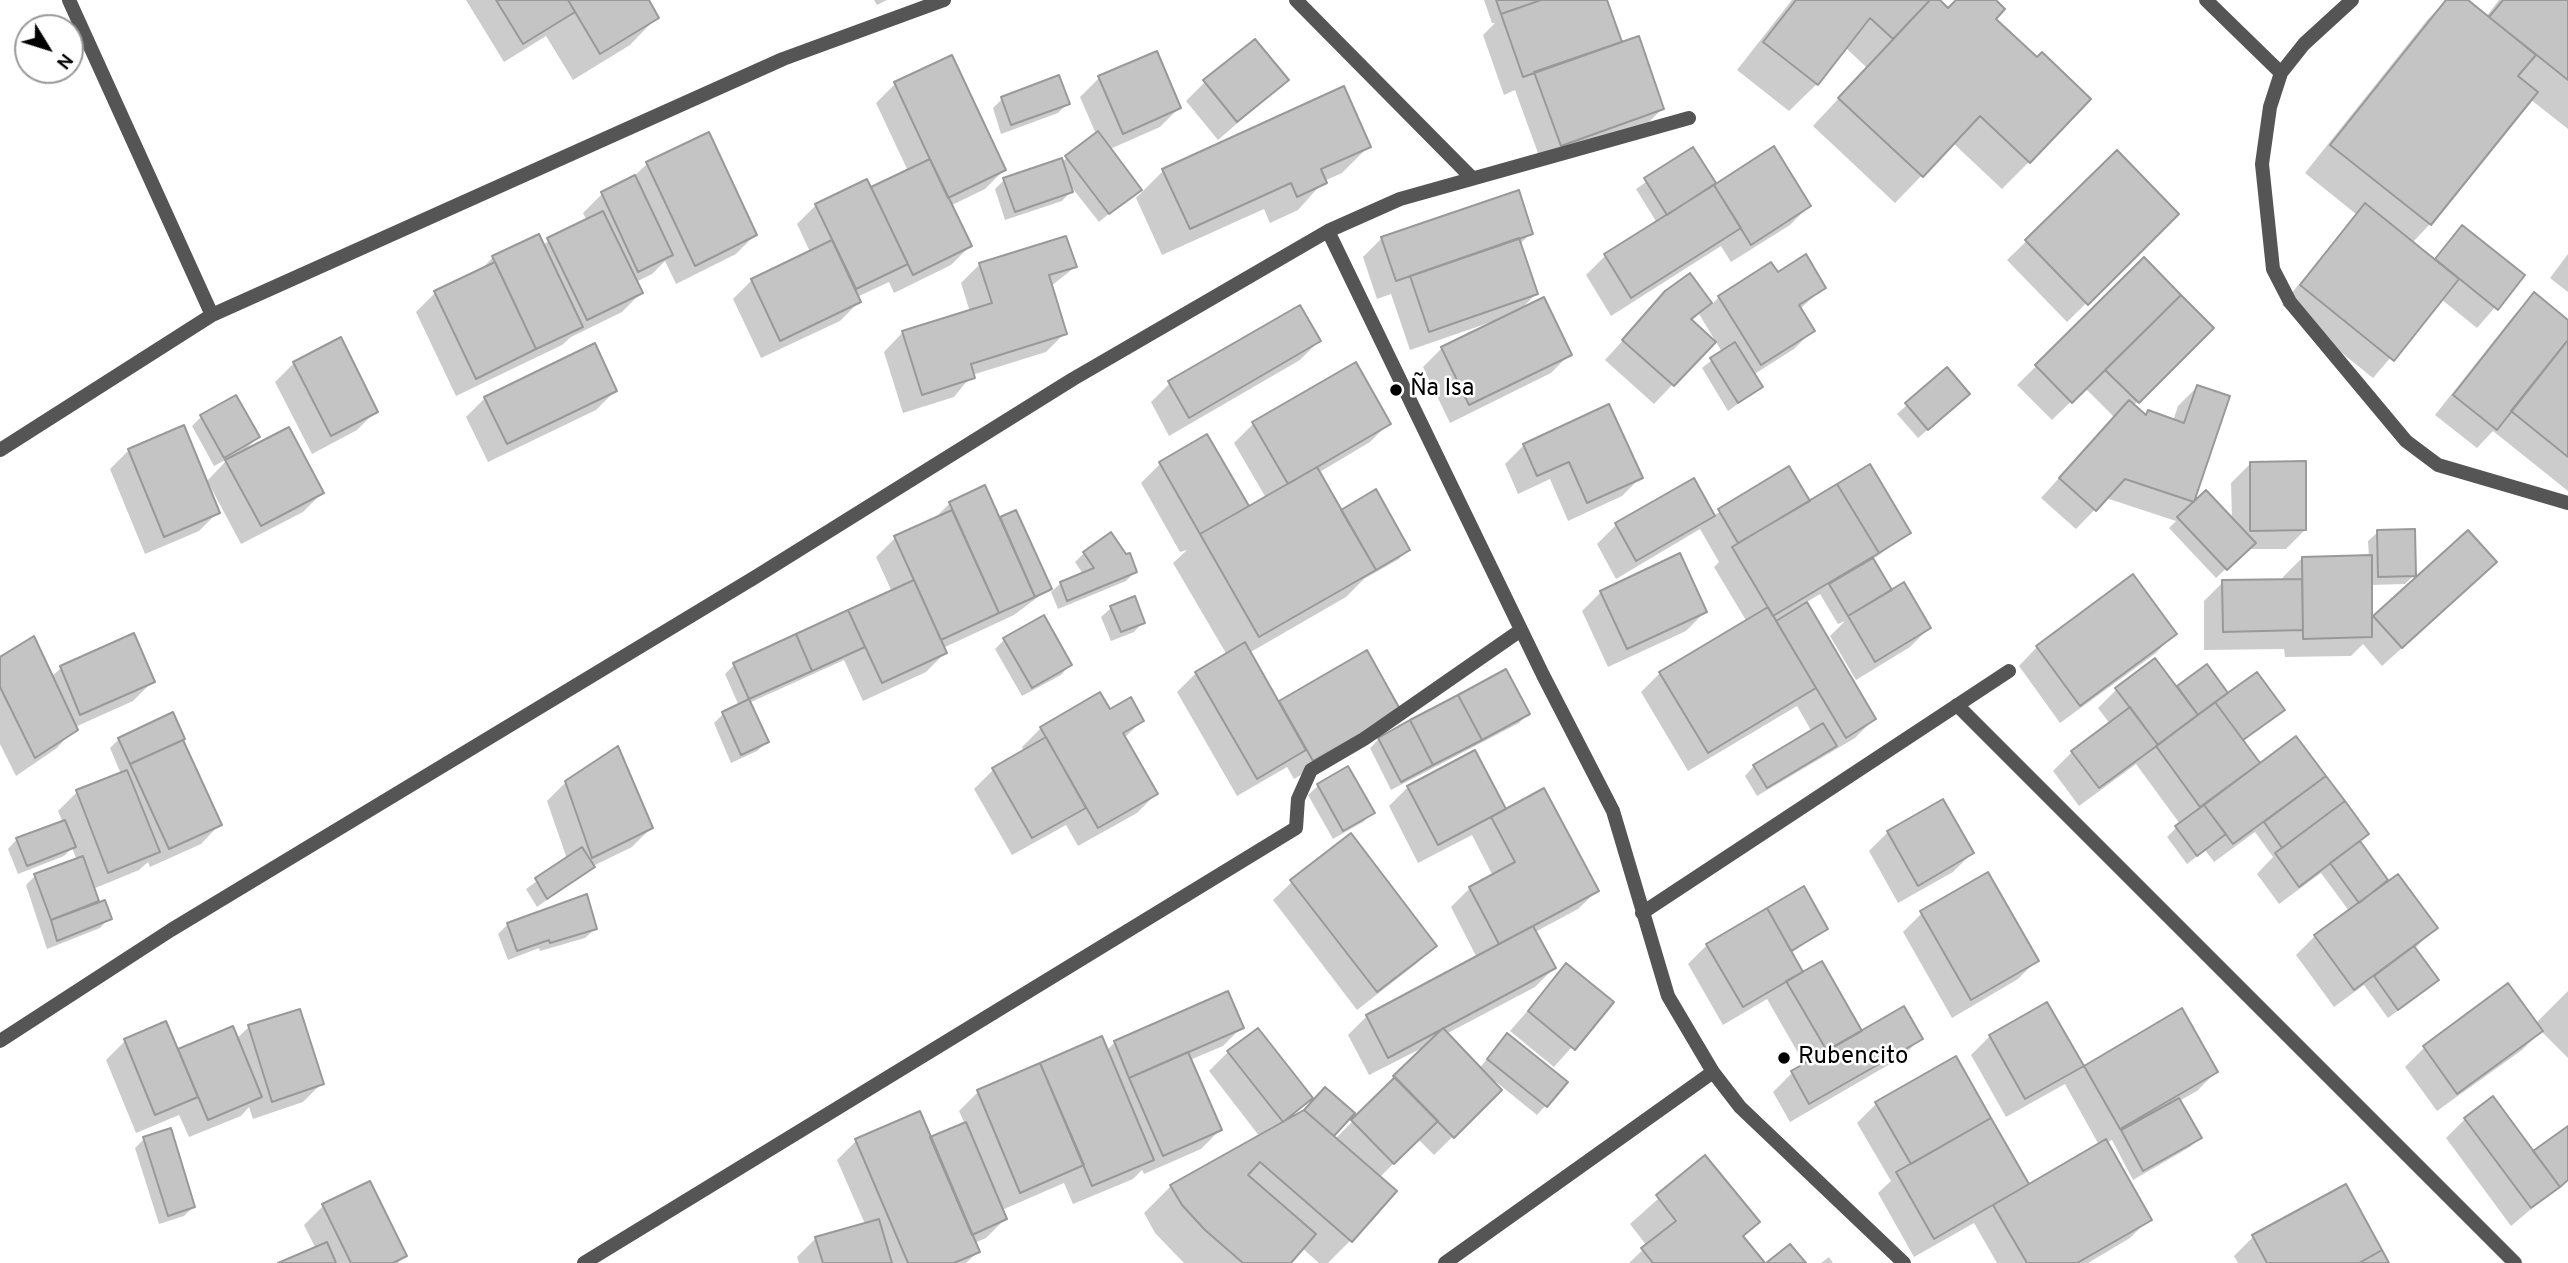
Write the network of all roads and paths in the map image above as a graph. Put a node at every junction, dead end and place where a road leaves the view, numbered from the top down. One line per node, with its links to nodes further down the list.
1 (69, 0): 10 (street)
2 (943, 0): 10 (street)
3 (1296, 0): 8 (street)
4 (2206, 0): 6 (street)
5 (2352, 0): 6 (street)
6 (2281, 73): 12 (street)
7 (1689, 118): 8 (street)
8 (1472, 178): 9 (street)
9 (1328, 231): 13 (street); 17 (street)
10 (212, 315): 11 (street)
11 (0, 450)
12 (2568, 503)
13 (1521, 630): 16 (street); 19 (street)
14 (2009, 671): 15 (street)
15 (1957, 705): 16 (street); 22 (street)
16 (1642, 913): 18 (street)
17 (0, 1041)
18 (1713, 1072): 20 (street); 21 (street)
19 (584, 1263)
20 (1445, 1263)
21 (1904, 1263)
22 (2515, 1263)

